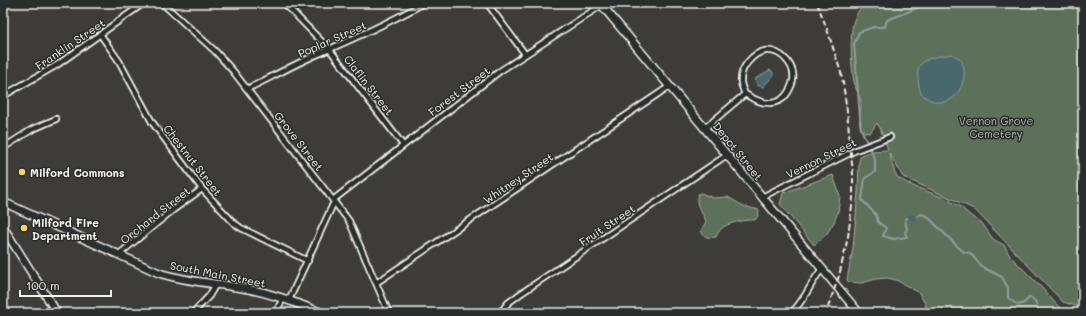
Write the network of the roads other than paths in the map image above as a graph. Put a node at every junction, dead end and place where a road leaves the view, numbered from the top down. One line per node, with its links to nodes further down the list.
1 (144, 3): 7 (street, Franklin Street)
2 (162, 3): 11 (street, Grove Street)
3 (284, 3): 8 (street, Claflin Street)
4 (424, 3): 8 (street, Poplar Street)
5 (487, 3): 9 (street)
6 (601, 4): 9 (street, Forest Street); 10 (main road, Depot Street)
7 (100, 34): 13 (street, Franklin Street); 20 (street, Chestnut Street)
8 (330, 50): 11 (street, Poplar Street); 17 (street, Claflin Street)
9 (525, 54): 17 (street, Forest Street)
10 (670, 86): 15 (main road, Depot Street); 28 (street, Whitney Street)
11 (247, 89): 22 (street, Grove Street)
12 (745, 94): 12 (street); 15 (street)
13 (3, 96)
14 (56, 119): 18 (street)
15 (705, 128): 19 (main road, Depot Street)
16 (890, 137): 21 (street, Vernon Street)
17 (403, 145): 22 (street, Forest Street)
18 (3, 148)
19 (727, 155): 21 (main road, Depot Street); 36 (street, Fruit Street)
20 (202, 189): 25 (street, Orchard Street); 26 (street, Chestnut Street)
21 (762, 197): 27 (main road, Depot Street)
22 (333, 201): 26 (street, Forest Street); 28 (street, Grove Street)
23 (3, 202): 25 (main road, South Main Street)
24 (3, 227): 31 (main road)
25 (118, 255): 29 (main road, South Main Street)
26 (308, 261): 30 (street, Forest Street)
27 (822, 269): 37 (street); 38 (main road, Depot Street)
28 (376, 283): 35 (street, Grove Street)
29 (216, 284): 30 (main road, South Main Street); 32 (street)
30 (286, 299): 33 (street, Forest Street); 34 (main road, South Main Street)
31 (57, 313)
32 (193, 313)
33 (276, 313)
34 (322, 313)
35 (389, 313)
36 (500, 313)
37 (791, 313)
38 (859, 313)

